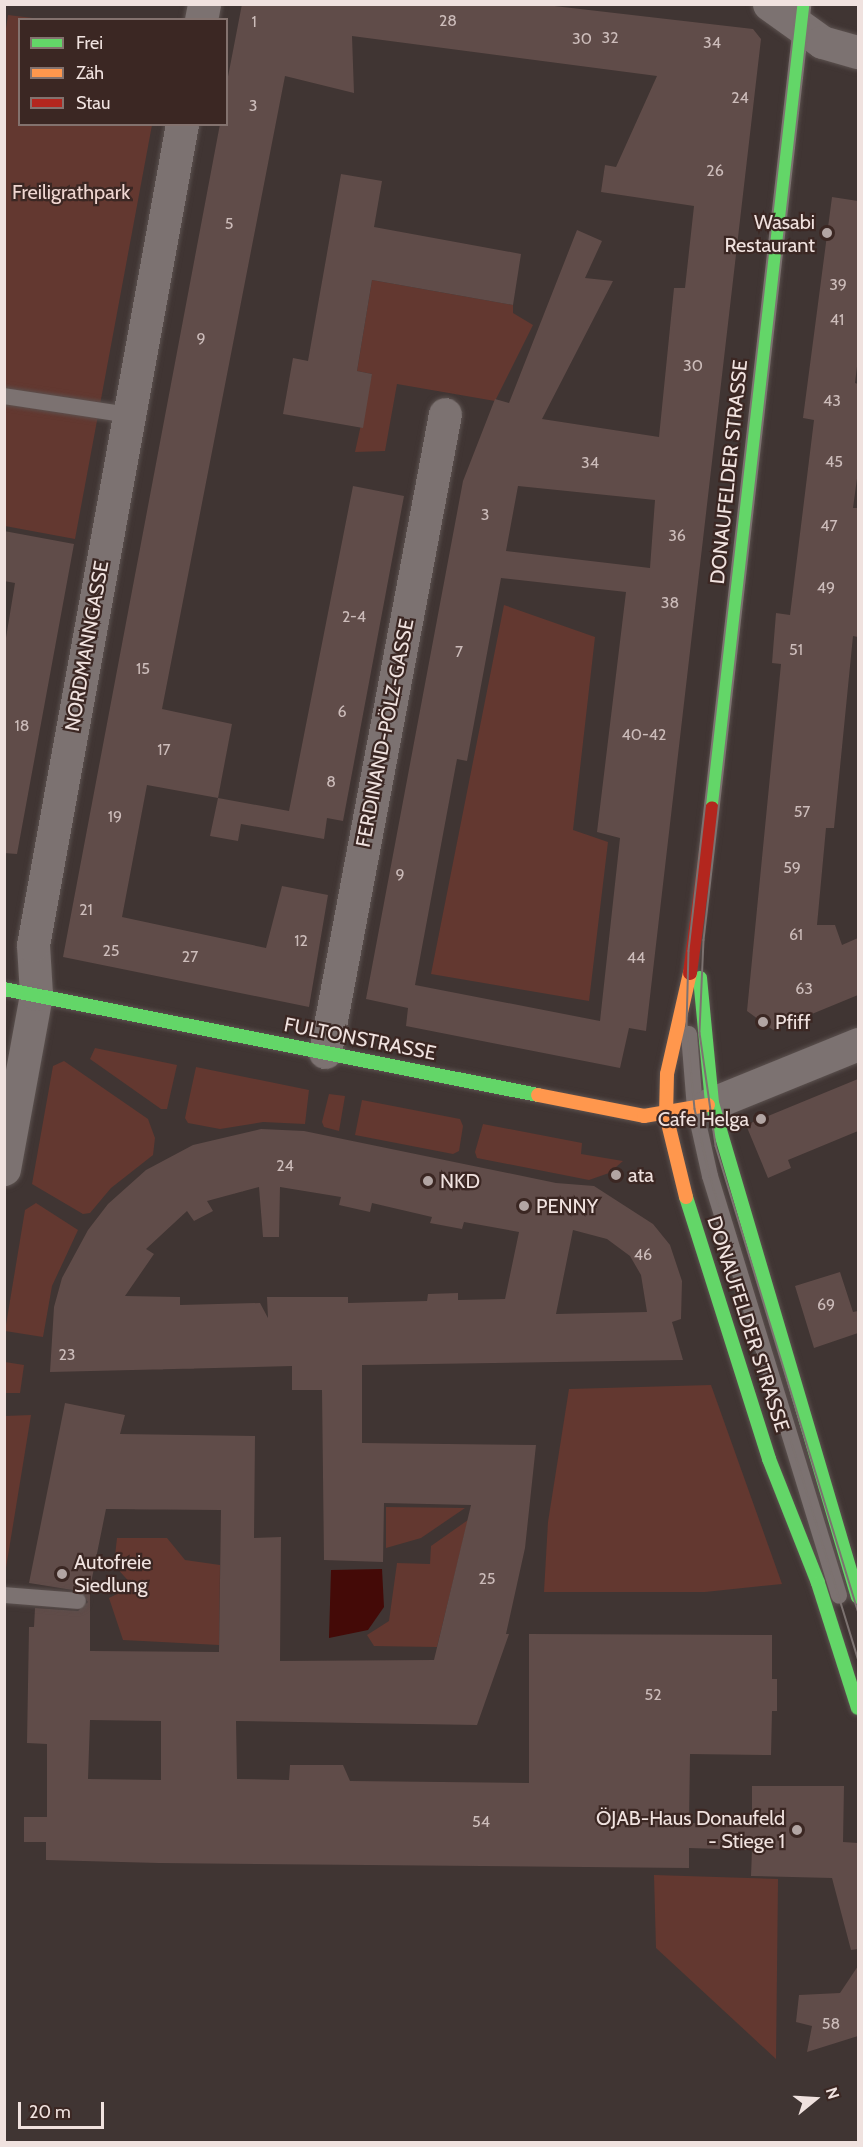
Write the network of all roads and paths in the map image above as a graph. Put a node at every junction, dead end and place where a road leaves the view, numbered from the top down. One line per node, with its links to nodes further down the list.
1 (769, 4): 2 (street)
2 (802, 17): 3 (street); 8 (main road, DONAUFELDER STRASSE)
3 (858, 52)
4 (182, 126): 7 (street, NORDMANNGASSE)
5 (4, 396): 7 (lane)
6 (445, 414): 11 (street, FERDINAND-PÖLZ-GASSE)
7 (129, 415): 9 (street, NORDMANNGASSE)
8 (697, 943): 12 (lane, DONAUFELDER STRASSE); 13 (main road, DONAUFELDER STRASSE)
9 (20, 992): 11 (main road, FULTONSTRASSE); 14 (street, NORDMANNGASSE)
10 (858, 1044): 12 (street)
11 (325, 1052): 13 (main road, FULTONSTRASSE)
12 (705, 1106): 13 (main road, FULTONSTRASSE); 16 (main road, DONAUFELDER STRASSE); 18 (lane, DONAUFELDER STRASSE)
13 (666, 1115): 19 (main road, DONAUFELDER STRASSE)
14 (4, 1168)
15 (4, 1595): 17 (lane)
16 (858, 1597)
17 (78, 1601)
18 (858, 1658)
19 (858, 1708)

